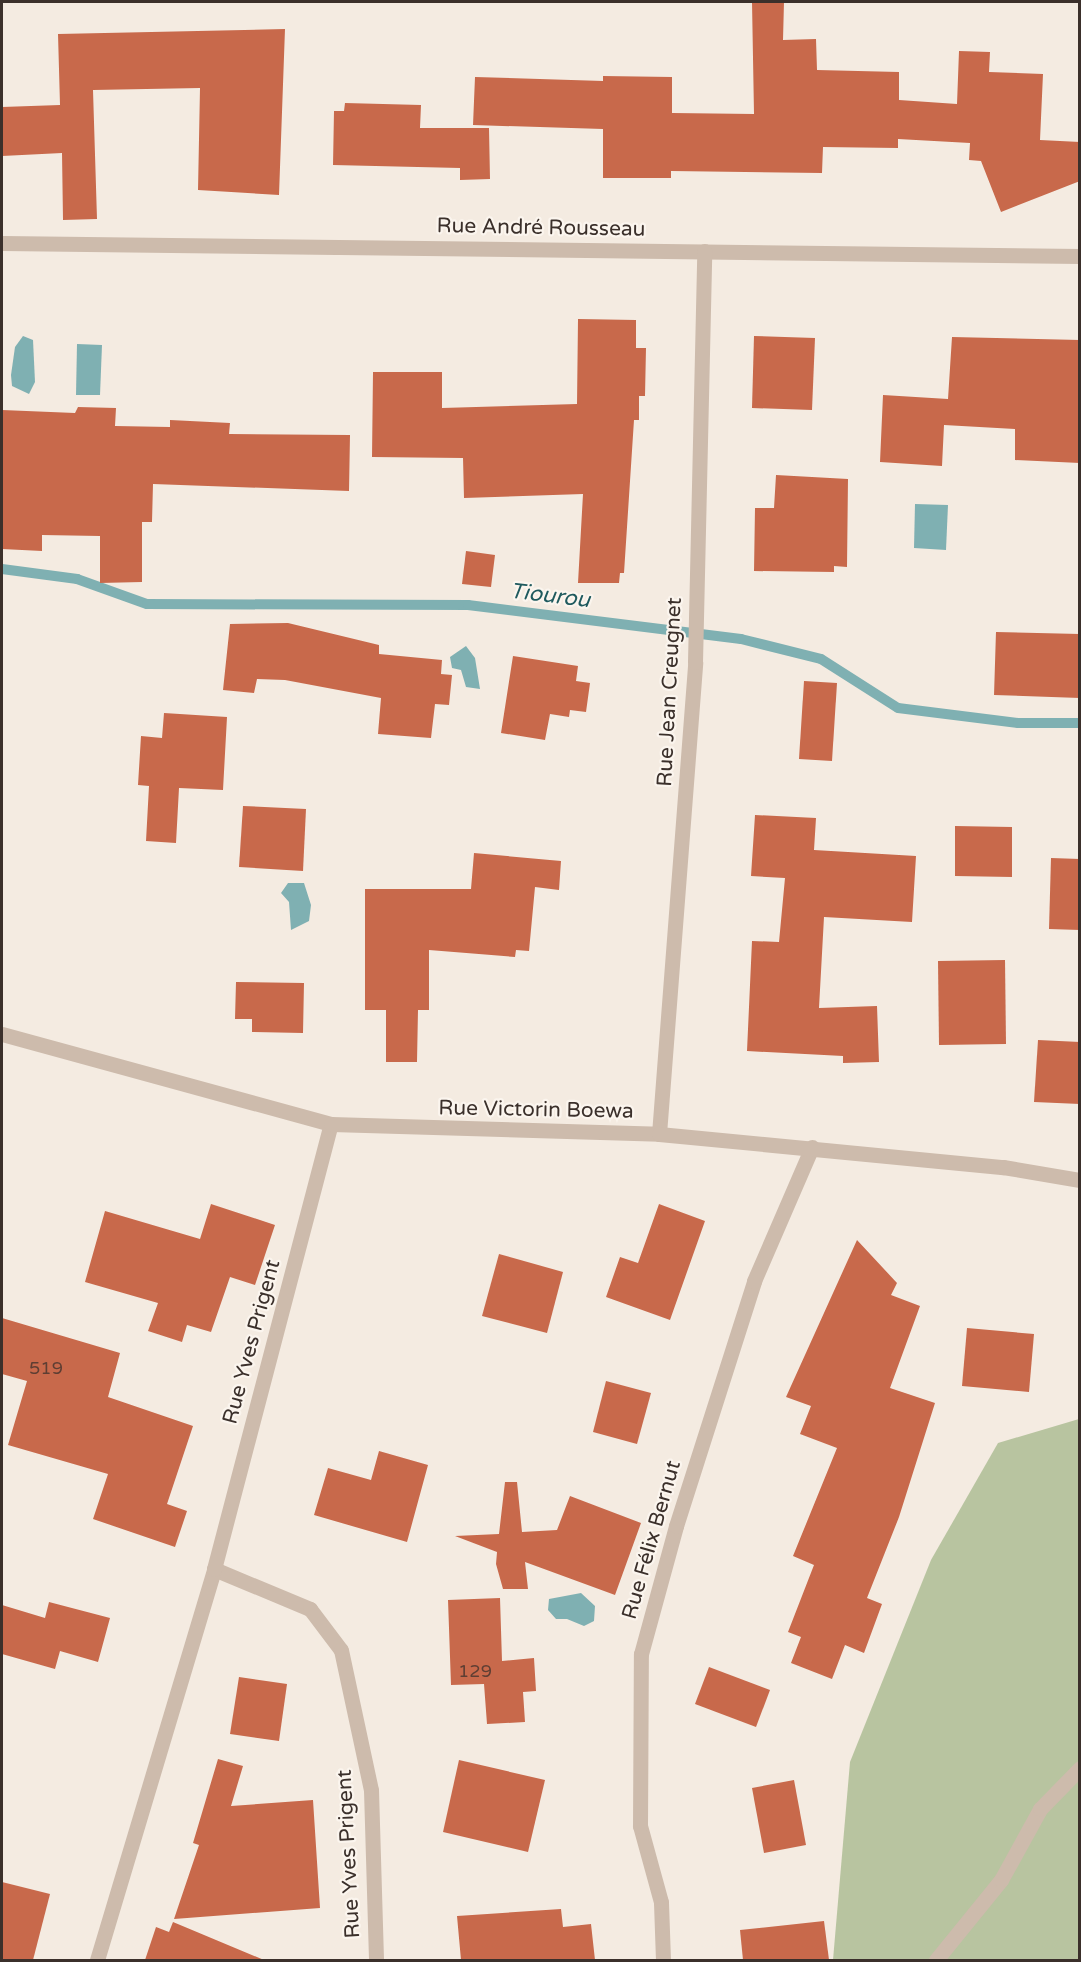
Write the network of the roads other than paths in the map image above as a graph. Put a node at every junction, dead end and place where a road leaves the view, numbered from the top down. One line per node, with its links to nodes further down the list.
1 (2, 243): 2 (street, Rue André Rousseau)
2 (704, 251): 3 (street, Rue André Rousseau); 6 (street, Rue Jean Creugnet)
3 (1080, 256)
4 (2, 1034): 5 (street, Rue Victorin Boewa)
5 (331, 1124): 6 (street, Rue Victorin Boewa); 9 (street, Rue Yves Prigent)
6 (659, 1134): 7 (street, Rue Victorin Boewa)
7 (812, 1147): 8 (street, Rue Victorin Boewa); 13 (street, Rue Félix Bernut)
8 (1080, 1180)
9 (214, 1569): 11 (street, Rue Yves Prigent); 12 (street, Rue Yves Prigent)
10 (1080, 1768): 14 (street)
11 (96, 1960)
12 (375, 1960)
13 (663, 1960)
14 (936, 1960)

